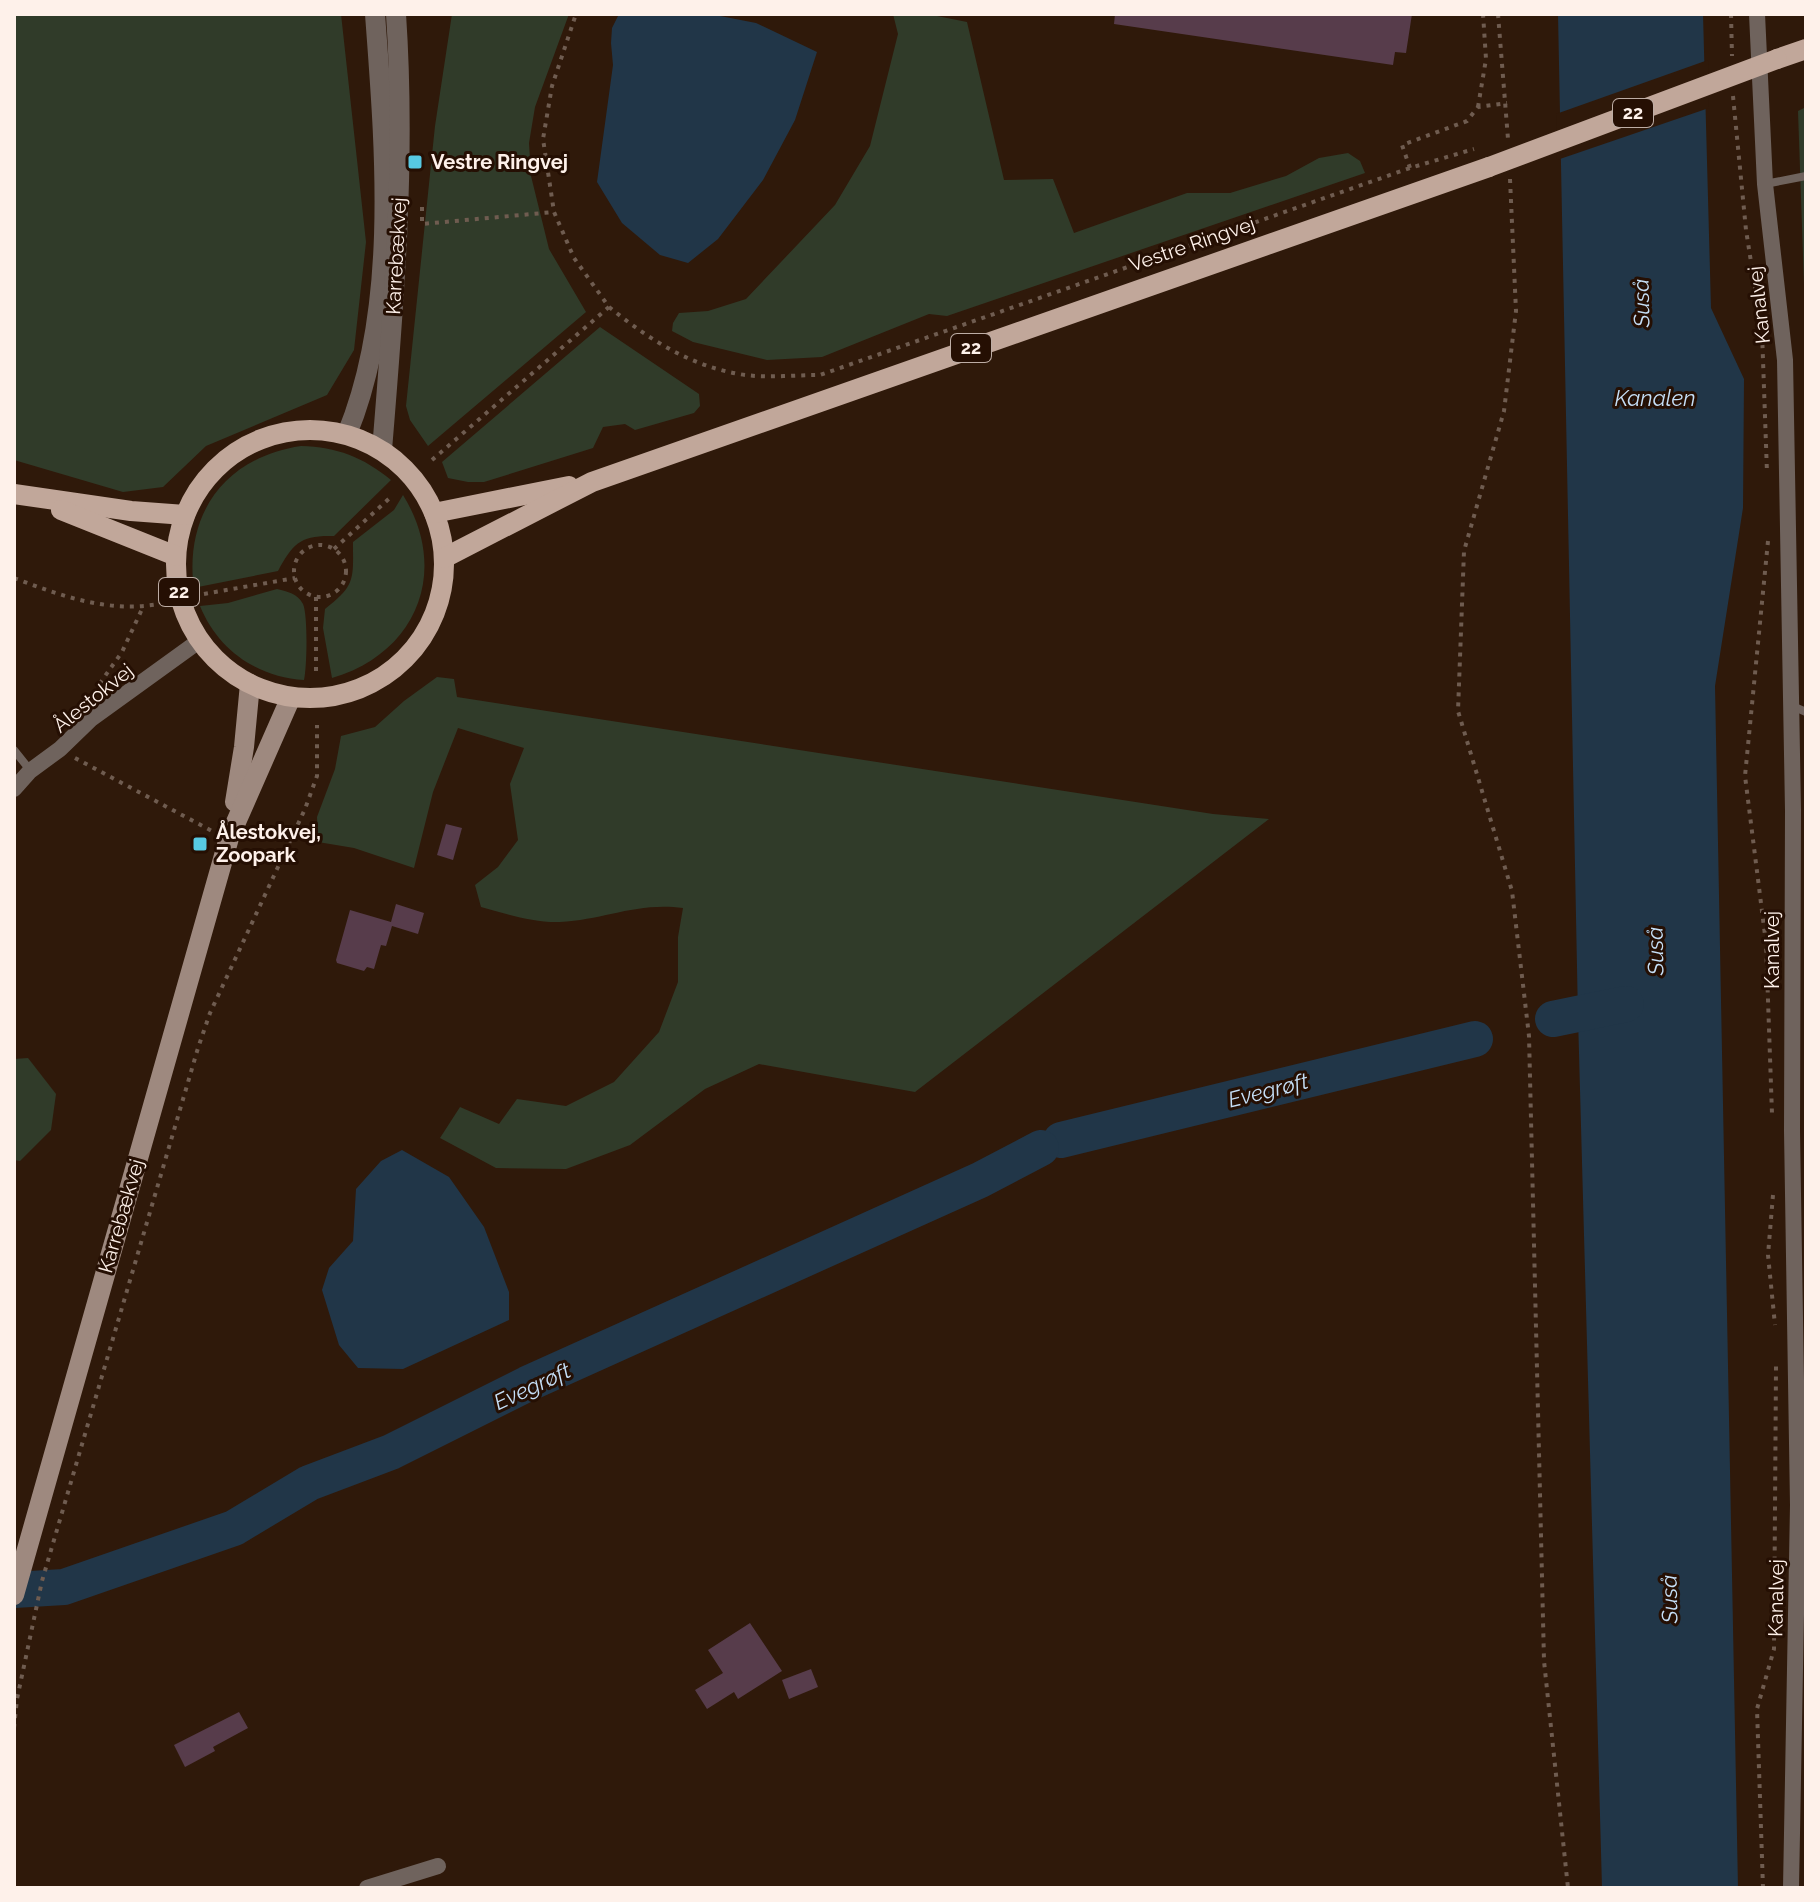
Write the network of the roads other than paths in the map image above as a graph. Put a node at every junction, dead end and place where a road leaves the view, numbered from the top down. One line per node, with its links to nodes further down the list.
1 (375, 14): 7 (street, Karrebækvej)
2 (396, 14): 8 (street, Karrebækvej)
3 (1757, 14): 6 (street, Kanalvej)
4 (1806, 49): 9 (main road, Vestre Ringvej / 22, bridge)
5 (1806, 176): 6 (lane)
6 (1765, 184): 18 (street, Kanalvej)
7 (347, 434): 8 (main road, 22); 12 (main road, 22)
8 (382, 450): 11 (main road, 22)
9 (592, 482): 11 (main road, Vestre Ringvej / 22); 14 (main road, Vestre Ringvej / 22)
10 (19, 495): 12 (main road, 22); 13 (main road, 22)
11 (434, 513): 14 (main road, 22)
12 (185, 515): 13 (main road, 22)
13 (176, 556): 15 (main road, 22)
14 (444, 558): 17 (main road, 22)
15 (199, 641): 16 (main road, 22); 21 (street, Ålestokvej)
16 (250, 684): 17 (main road, 22); 23 (main road, Karrebækvej)
17 (291, 697): 23 (main road, Karrebækvej)
18 (1789, 705): 19 (lane); 27 (street, Kanalvej)
19 (1806, 712)
20 (14, 750): 21 (lane)
21 (30, 771): 22 (street, Ålestokvej)
22 (14, 789)
23 (229, 838): 24 (main road, Karrebækvej)
24 (16, 1585)
25 (438, 1866): 26 (street)
26 (367, 1888)
27 (1791, 1888)

